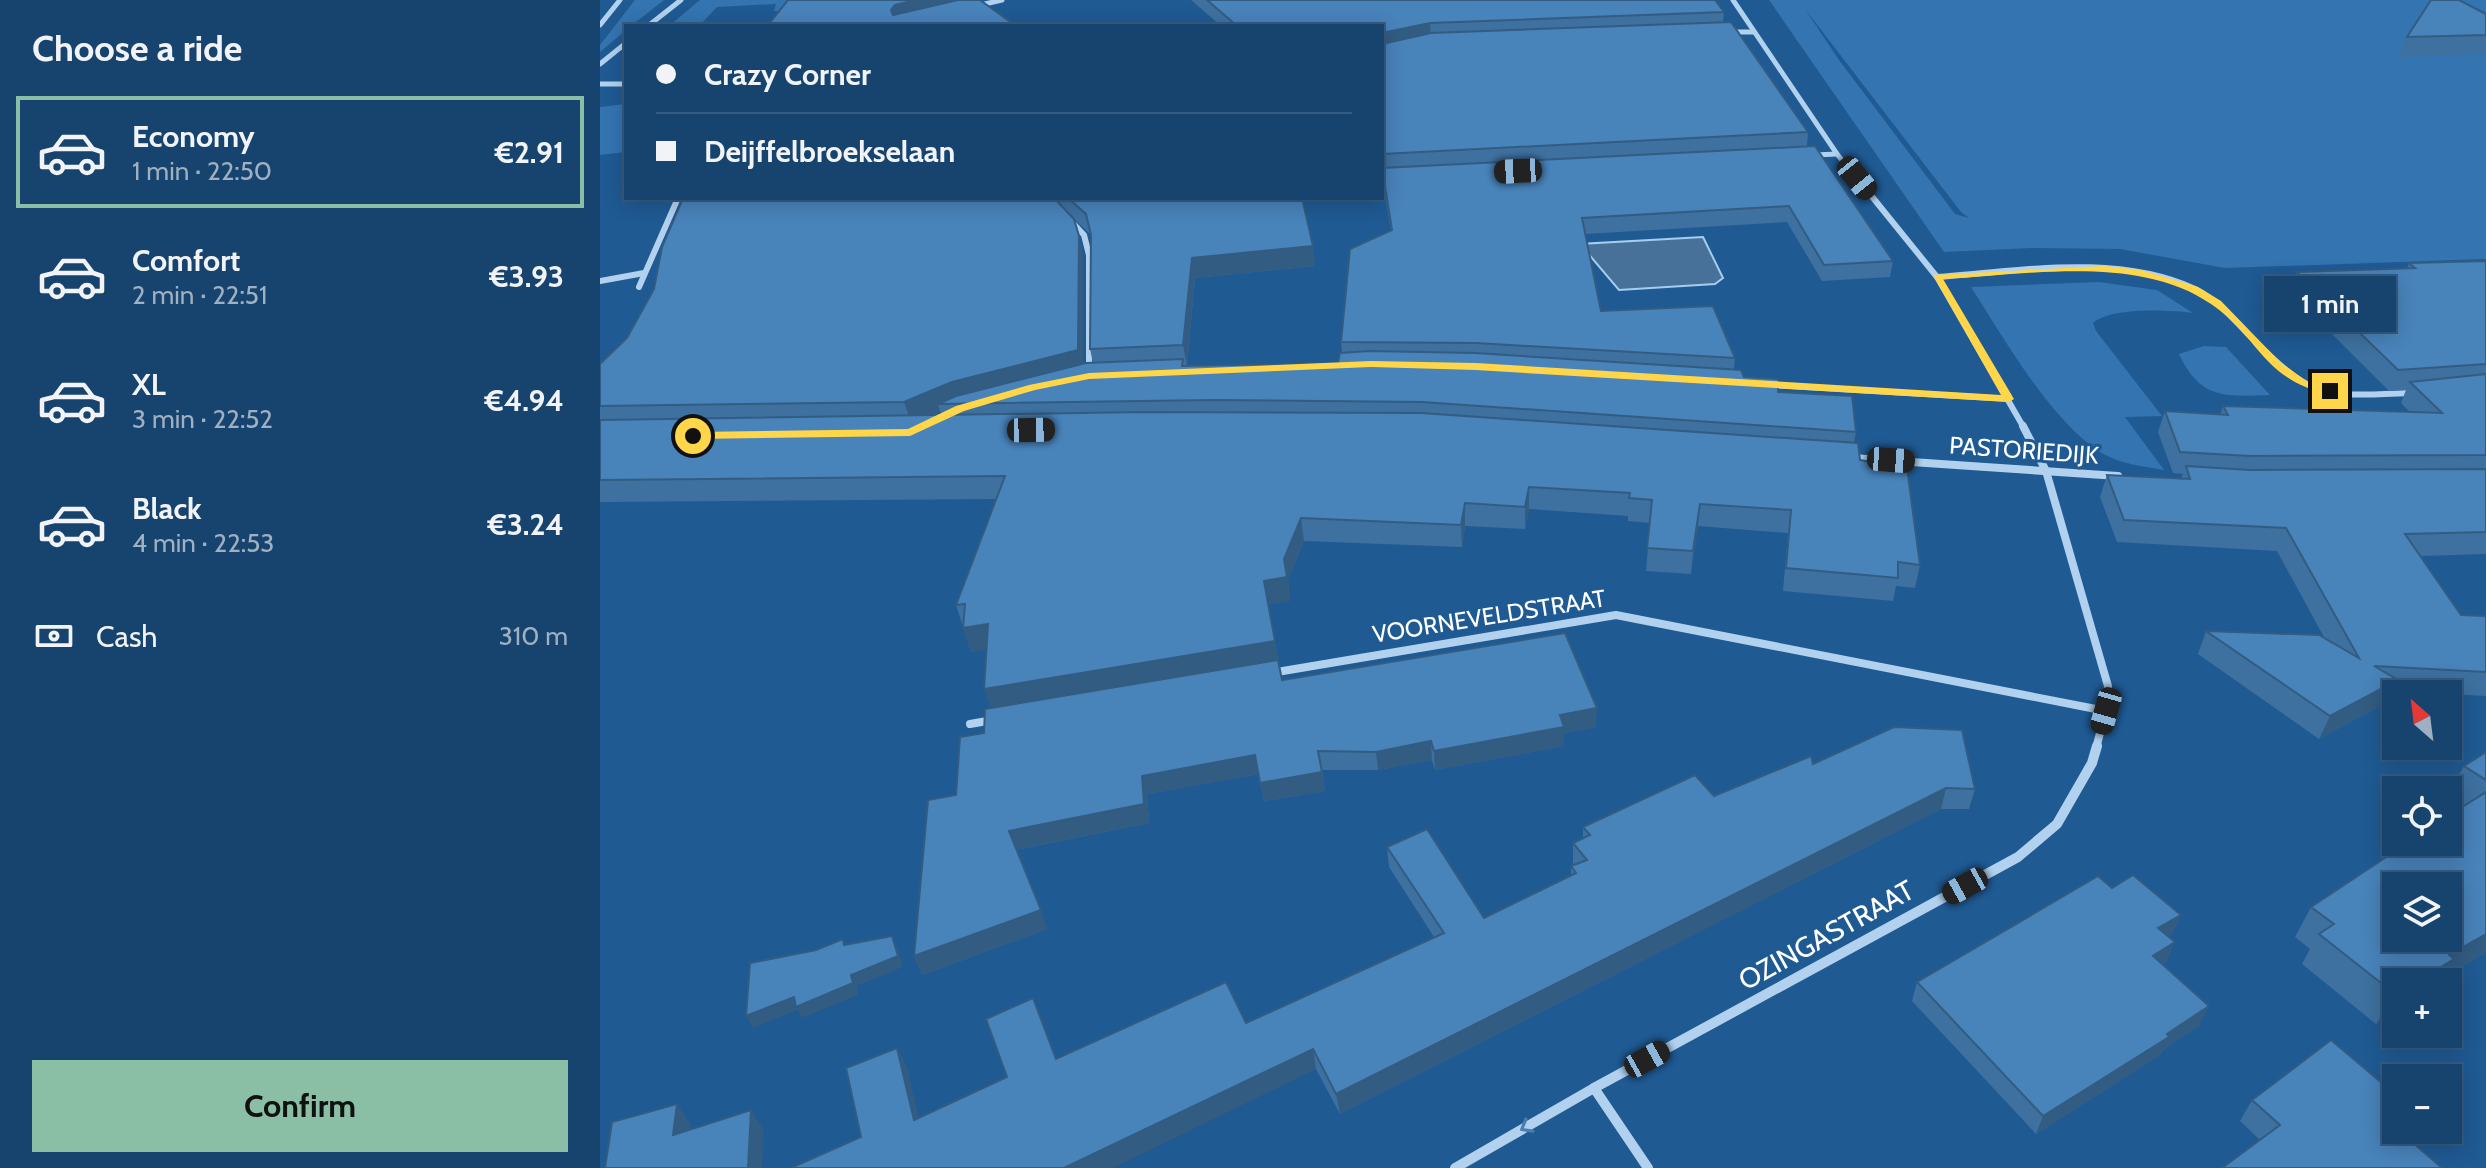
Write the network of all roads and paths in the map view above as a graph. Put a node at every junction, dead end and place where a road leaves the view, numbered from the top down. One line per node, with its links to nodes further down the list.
1 (620, 0): 7 (street)
2 (681, 0): 6 (street)
3 (1002, 0): 5 (street)
4 (1733, 0): 8 (street, OZINGASTRAAT)
5 (971, 7)
6 (651, 24)
7 (600, 25)
8 (1754, 32): 9 (street); 14 (street, OZINGASTRAAT)
9 (1724, 33)
10 (624, 45): 11 (street)
11 (600, 64)
12 (600, 84): 13 (street)
13 (624, 84)
14 (1837, 154): 15 (street); 19 (street, OZINGASTRAAT)
15 (1806, 155)
16 (677, 200): 18 (street)
17 (1067, 218): 23 (street)
18 (644, 273): 20 (street); 21 (street)
19 (1937, 277): 26 (street); 27 (street, OZINGASTRAAT)
20 (600, 281)
21 (639, 287)
22 (1105, 375): 23 (street)
23 (1089, 376): 24 (street)
24 (1075, 379)
25 (1761, 385): 27 (street)
26 (2427, 392)
27 (2009, 399): 29 (street, OZINGASTRAAT)
28 (1844, 457): 29 (street, PASTORIEDIJK)
29 (2046, 471): 30 (street, PASTORIEDIJK); 32 (street, OZINGASTRAAT)
30 (2121, 476)
31 (1254, 676): 32 (street, VOORNEVELDSTRAAT)
32 (2106, 711): 35 (street, OZINGASTRAAT)
33 (1002, 718): 34 (street)
34 (970, 724)
35 (1594, 1088): 36 (street, OZINGASTRAAT, one-way to 36); 37 (street)
36 (1455, 1168)
37 (1648, 1168)

